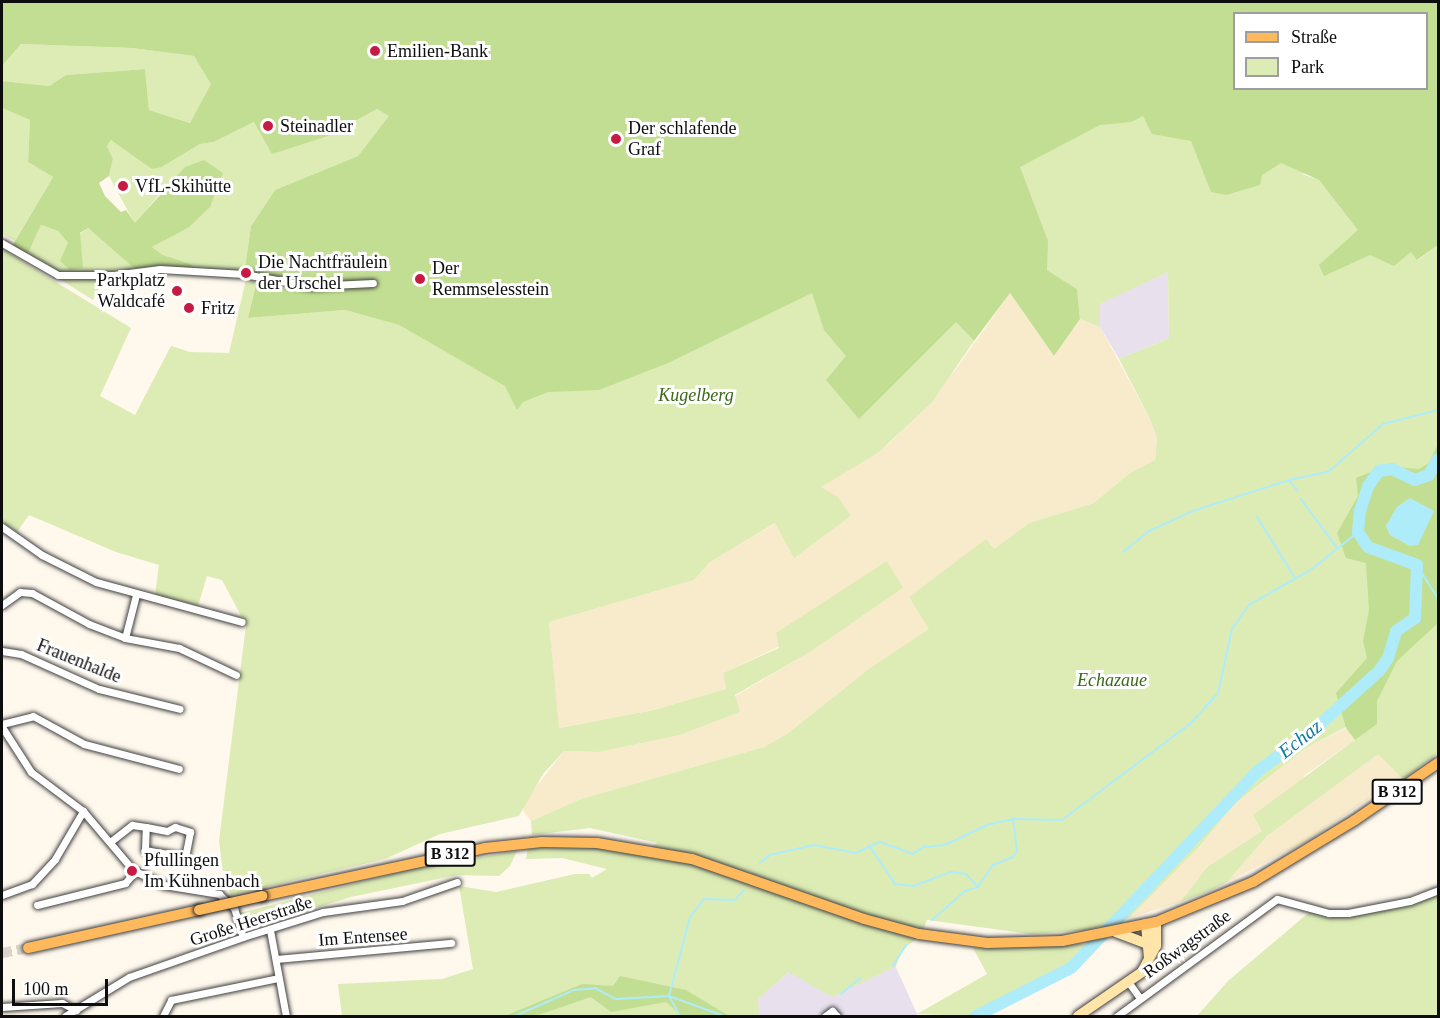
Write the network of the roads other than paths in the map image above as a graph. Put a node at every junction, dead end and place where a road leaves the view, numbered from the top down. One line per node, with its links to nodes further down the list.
1 (2, 243): 2 (street)
2 (374, 283)
3 (2, 528): 5 (street)
4 (23, 532): 5 (street)
5 (19, 540): 6 (street)
6 (136, 595): 8 (street); 9 (street)
7 (2, 605): 9 (street)
8 (242, 622)
9 (125, 638): 11 (street)
10 (2, 651): 12 (street, Frauenhalde)
11 (236, 675)
12 (180, 708)
13 (2, 726): 15 (street); 16 (street)
14 (1438, 763): 24 (main road, B 312)
15 (179, 769)
16 (83, 811): 18 (street); 22 (street)
17 (146, 827): 17 (street); 18 (street)
18 (110, 842): 19 (street)
19 (135, 872): 23 (street); 27 (street)
20 (457, 882): 25 (street, Große Heerstraße)
21 (1438, 890): 35 (street, Roßwagstraße)
22 (2, 895)
23 (37, 906)
24 (1151, 923): 26 (main road, B 312); 29 (main road); 32 (main road)
25 (270, 930): 27 (street, Große Heerstraße); 31 (street)
26 (1113, 933): 29 (main road); 30 (main road, B 312, bridge)
27 (243, 937): 37 (street, Große Heerstraße)
28 (451, 943): 31 (street, Im Entensee)
29 (1148, 944): 32 (main road)
30 (27, 948)
31 (277, 960): 33 (street)
32 (1149, 961): 34 (main road)
33 (278, 978): 39 (street); 40 (street)
34 (1129, 983): 35 (street); 43 (main road)
35 (1139, 997): 44 (street, Roßwagstraße)
36 (2, 1007): 37 (street)
37 (76, 1010): 38 (street, Große Heerstraße)
38 (65, 1017)
39 (164, 1017)
40 (286, 1017)
41 (825, 1017): 42 (street)
42 (837, 1017)
43 (1078, 1017)
44 (1117, 1017)

